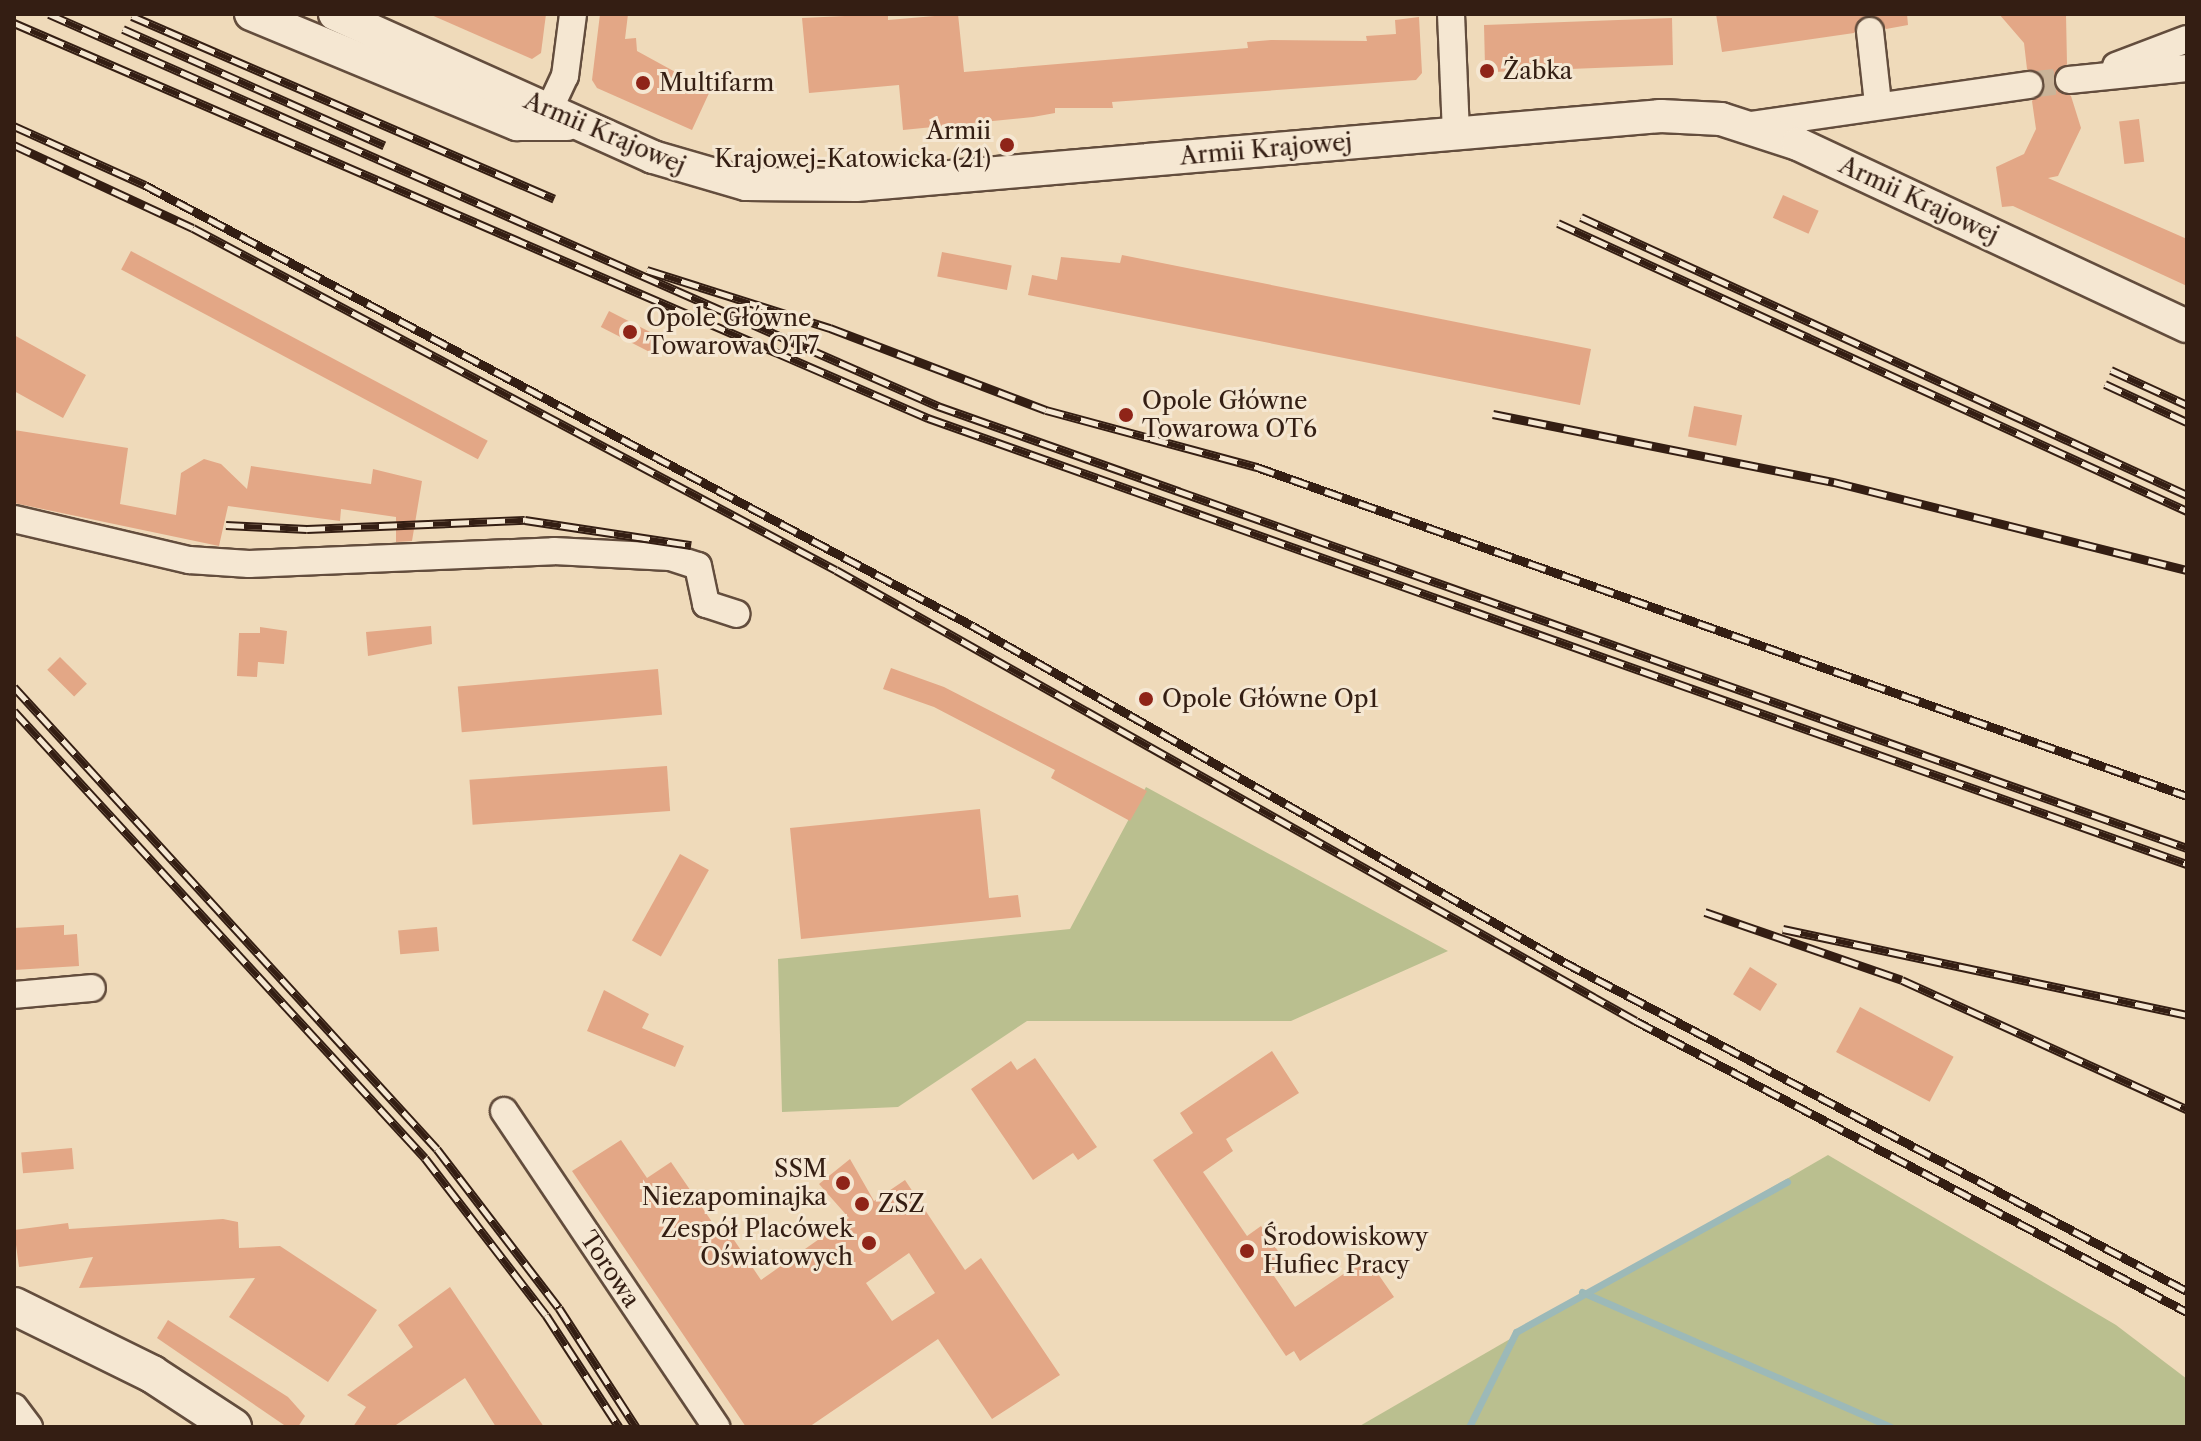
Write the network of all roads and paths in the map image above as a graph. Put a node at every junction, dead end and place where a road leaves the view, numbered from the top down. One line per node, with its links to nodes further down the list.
1 (251, 14): 10 (street)
2 (335, 14): 10 (street, Armii Krajowej)
3 (573, 14): 10 (street)
4 (1451, 14): 12 (street)
5 (1870, 31): 9 (street)
6 (2187, 39): 7 (street)
7 (2187, 68)
8 (2029, 85): 9 (street)
9 (1878, 103): 11 (street)
10 (564, 117): 12 (street, Armii Krajowej)
11 (1751, 125): 12 (street, Armii Krajowej); 13 (street, Armii Krajowej)
12 (1456, 134)
13 (2187, 326)
14 (14, 519): 15 (street)
15 (736, 614)
16 (92, 988): 17 (street)
17 (14, 995)
18 (504, 1111): 23 (street, Torowa)
19 (14, 1306): 22 (main road)
20 (14, 1407): 21 (street)
21 (29, 1427)
22 (233, 1427)
23 (716, 1427)

